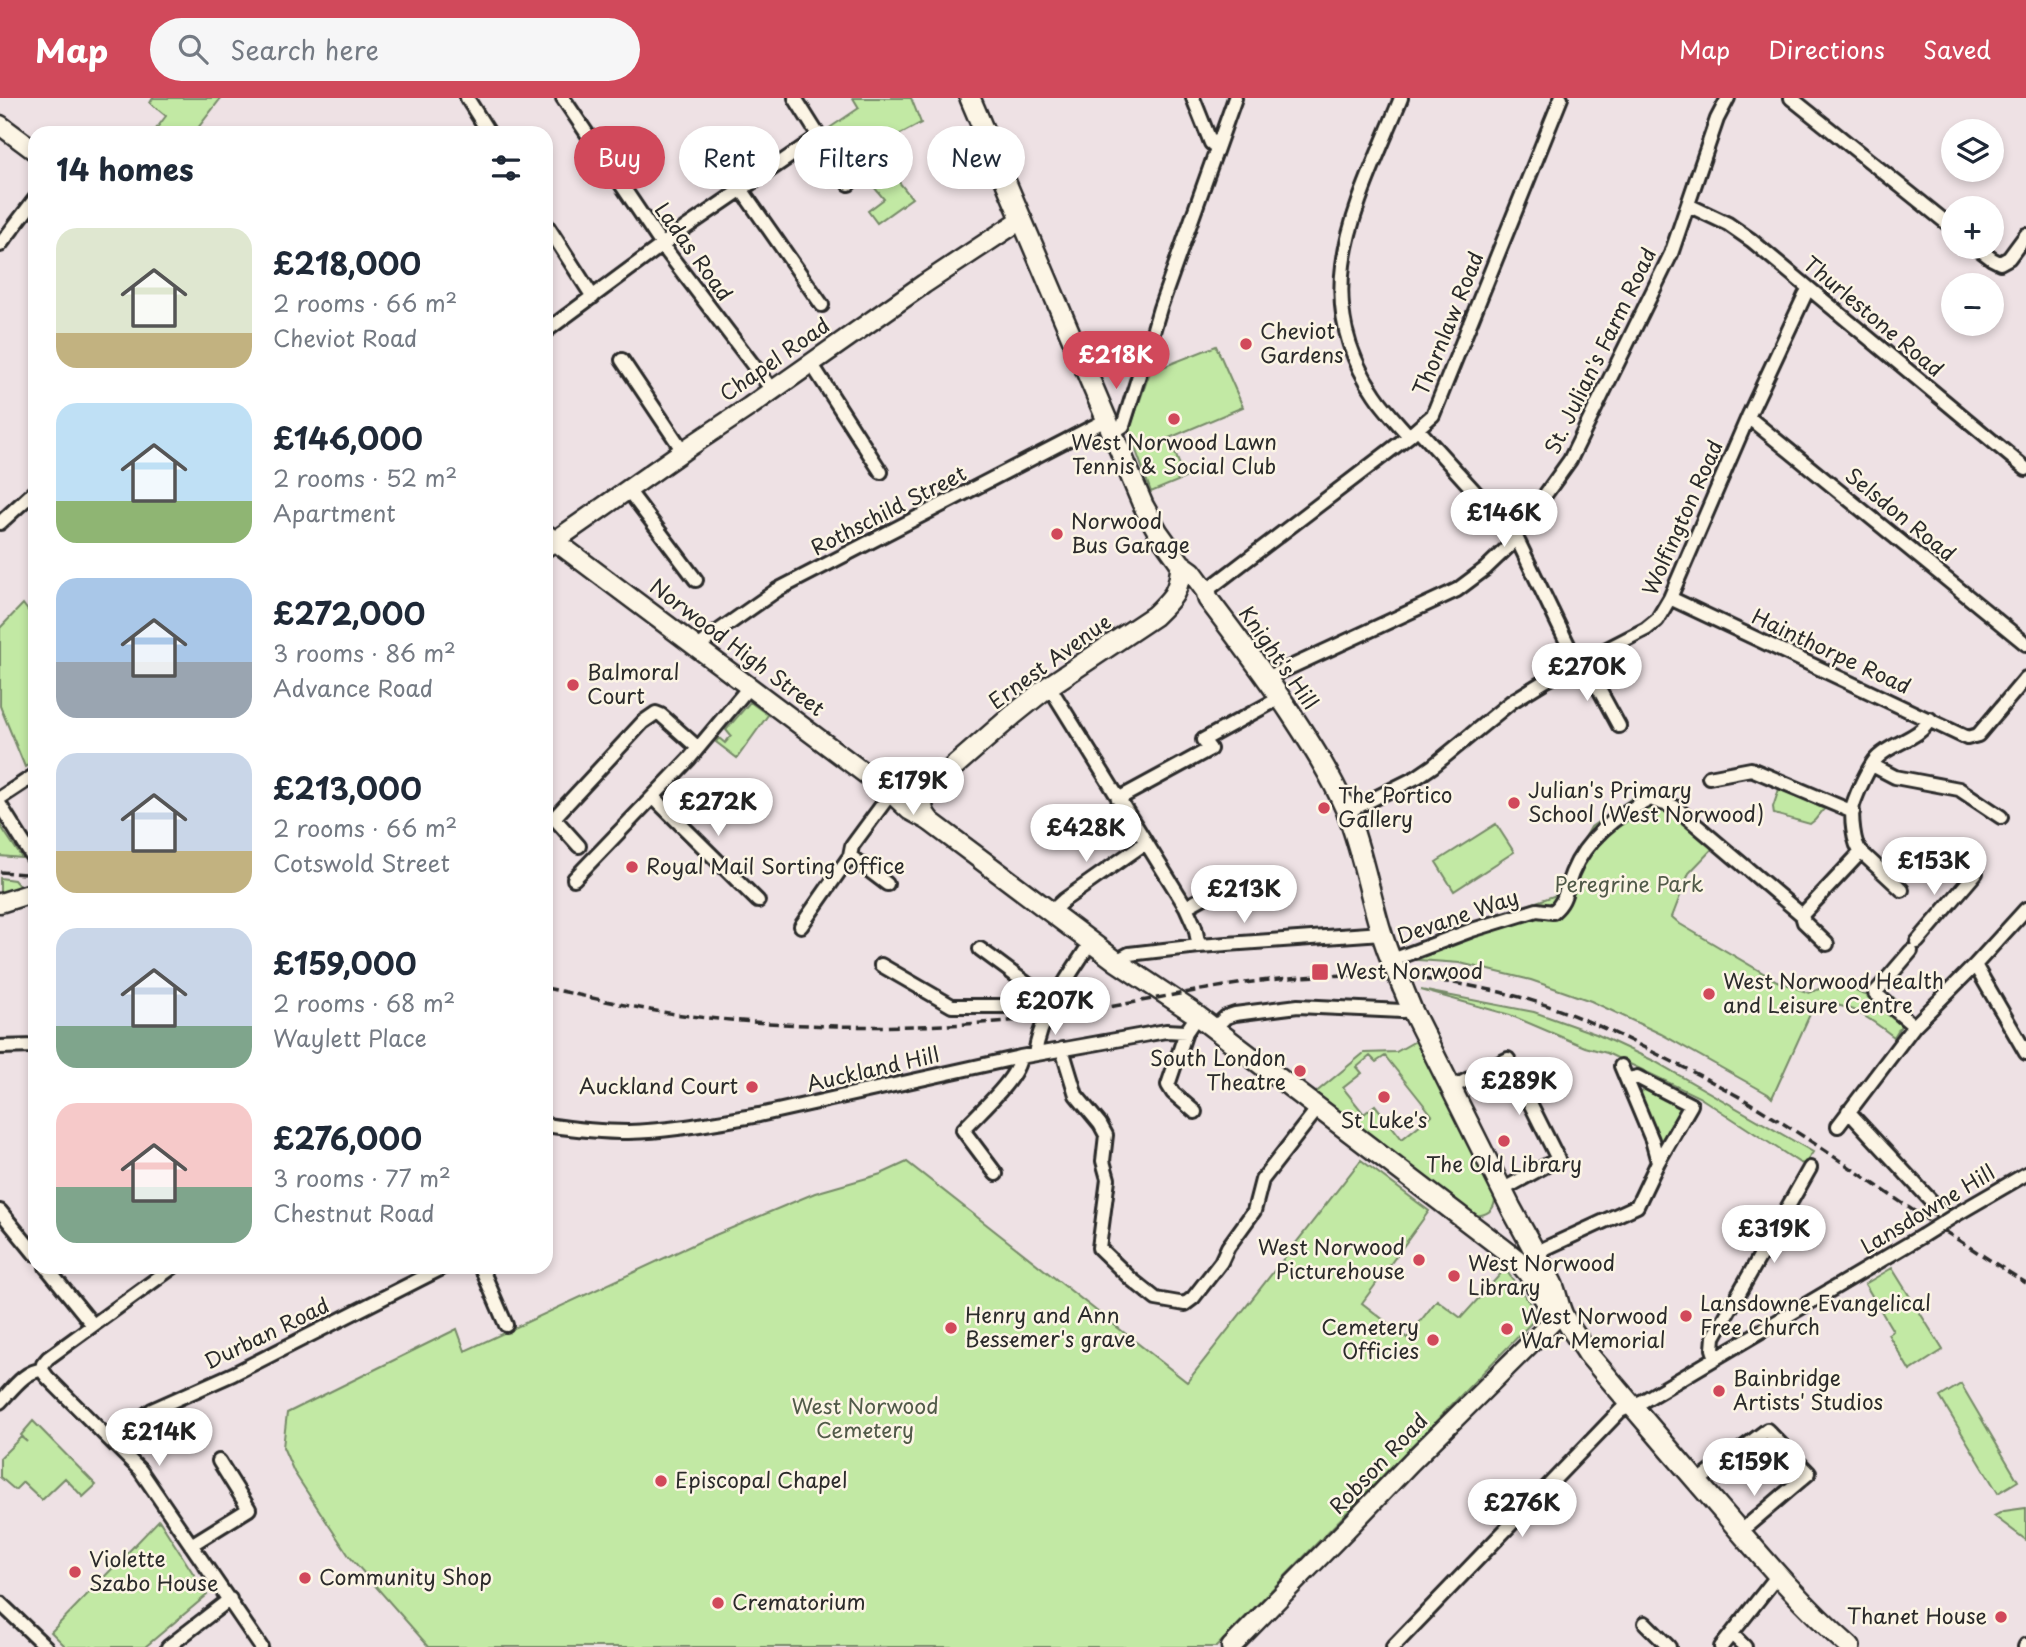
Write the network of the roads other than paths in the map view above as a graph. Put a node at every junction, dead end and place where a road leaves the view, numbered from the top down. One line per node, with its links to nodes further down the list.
1 (467, 98): 12 (street)
2 (563, 98): 24 (street, Ladas Road)
3 (795, 98): 13 (street)
4 (970, 98): 20 (main road, Knight's Hill)
5 (1193, 98): 15 (street)
6 (1235, 98): 15 (street)
7 (1401, 98): 37 (street)
8 (1561, 98): 37 (street, Thornlaw Road)
9 (1728, 98): 17 (street, St. Julian's Farm Road)
10 (1791, 98): 19 (street)
11 (0, 125): 14 (street)
12 (485, 126)
13 (812, 126)
14 (28, 146)
15 (1217, 148): 30 (street)
16 (741, 189): 24 (street); 28 (street)
17 (1688, 205): 26 (street, Thurlestone Road); 45 (street, St. Julian's Farm Road)
18 (28, 208): 23 (street)
19 (1941, 218)
20 (1022, 219): 32 (street, Chapel Road); 33 (main road, Knight's Hill)
21 (553, 234): 27 (street)
22 (2026, 235): 25 (street)
23 (0, 245)
24 (662, 245): 27 (street); 34 (street, Ladas Road)
25 (1992, 259)
26 (1809, 289): 35 (street, Wolfington Road); 39 (street, Thurlestone Road)
27 (593, 297): 29 (street)
28 (822, 305)
29 (553, 326)
30 (1137, 357): 33 (street); 36 (street)
31 (622, 360): 38 (street)
32 (811, 363): 34 (street, Chapel Road); 40 (street)
33 (1084, 370): 36 (main road, Knight's Hill)
34 (773, 391): 38 (street, Chapel Road)
35 (1748, 417): 50 (street, Wolfington Road); 52 (street, Selsdon Road)
36 (1109, 427): 47 (main road, Knight's Hill); 53 (street, Rothschild Street)
37 (1414, 433): 45 (street); 49 (street, Thornlaw Road)
38 (683, 451): 41 (street, Chapel Road)
39 (2026, 469)
40 (881, 472)
41 (628, 490): 44 (street, Chapel Road); 48 (street)
42 (28, 497): 43 (street)
43 (0, 523)
44 (553, 537)
45 (1516, 537): 54 (street); 55 (street, St. Julian's Farm Road)
46 (553, 543): 53 (street, Norwood High Street)
47 (1181, 564): 49 (main road, Knight's Hill); 51 (main road)
48 (696, 580)
49 (1207, 595): 51 (main road); 55 (main road, Knight's Hill)
50 (1671, 598): 54 (street, Wolfington Road); 60 (street, Hainthorpe Road)
51 (1169, 603): 57 (main road, Ernest Avenue)
52 (2026, 644)
53 (698, 648): 58 (street, Norwood High Street)
54 (1583, 662): 61 (street); 72 (street, Wolfington Road)
55 (1266, 678): 59 (main road, Knight's Hill)
56 (2026, 678): 60 (street, Hainthorpe Road)
57 (1049, 686): 66 (main road, Ernest Avenue); 70 (street)
58 (749, 687): 62 (street); 67 (street, Norwood High Street)
59 (1280, 698): 70 (street); 72 (main road, Knight's Hill)
60 (1930, 719): 63 (street)
61 (1619, 726)
62 (697, 747): 68 (street); 77 (street)
63 (1872, 765): 73 (street); 74 (street)
64 (1709, 777): 73 (street)
65 (28, 780): 69 (street)
66 (928, 789): 67 (street); 75 (main road)
67 (891, 793): 75 (street, Norwood High Street); 80 (street)
68 (653, 796): 82 (street); 87 (street)
69 (0, 798)
70 (1118, 799): 76 (street)
71 (0, 805): 78 (street)
72 (1347, 812): 94 (main road, Knight's Hill)
73 (1853, 812): 79 (street)
74 (2001, 817)
75 (931, 822): 91 (main road)
76 (1145, 843): 89 (street); 91 (street)
77 (579, 846)
78 (28, 850)
79 (1861, 852): 84 (street); 92 (street)
80 (850, 856): 83 (street); 93 (street)
81 (1976, 873): 106 (street)
82 (574, 879)
83 (887, 884)
84 (1902, 890)
85 (28, 894): 88 (street)
86 (1206, 896): 89 (street)
87 (758, 901)
88 (0, 903)
89 (1186, 907): 97 (street)
90 (2026, 909): 102 (street)
91 (1051, 912): 95 (main road)
92 (1802, 915): 96 (street); 100 (street, Devane Way)
93 (801, 926)
94 (1382, 933): 97 (street); 100 (main road, Knight's Hill)
95 (1091, 942): 99 (main road); 103 (street)
96 (1827, 944)
97 (1199, 946): 99 (street)
98 (980, 949): 103 (street)
99 (1116, 961): 105 (main road)
100 (1393, 964): 104 (main road, Knight's Hill, bridge)
101 (881, 965): 103 (street)
102 (1975, 965): 106 (street); 112 (street)
103 (1049, 1001): 113 (street)
104 (1412, 1010): 107 (street); 117 (main road, Knight's Hill)
105 (1197, 1016): 107 (main road); 108 (street)
106 (1914, 1026): 119 (street)
107 (1213, 1028): 118 (main road)
108 (1186, 1032): 111 (street, Auckland Hill); 120 (street)
109 (28, 1046): 110 (street)
110 (0, 1047)
111 (1062, 1049): 113 (street, Auckland Hill); 118 (street)
112 (2026, 1053)
113 (1035, 1054): 114 (street, Auckland Hill)
114 (1020, 1057): 121 (street, Auckland Hill); 125 (street)
115 (1621, 1066): 116 (street)
116 (1628, 1079): 123 (street); 123 (street)
117 (1451, 1088): 127 (main road, Knight's Hill); 127 (street)
118 (1318, 1108): 131 (main road)
119 (1848, 1111): 122 (street); 130 (street)
120 (1195, 1112)
121 (553, 1126)
122 (1838, 1126)
123 (1658, 1162): 133 (street)
124 (1810, 1168): 141 (street)
125 (996, 1174)
126 (2026, 1174): 130 (street, Lansdowne Hill)
127 (1502, 1190): 128 (main road, Knight's Hill)
128 (1511, 1209): 131 (main road); 133 (main road, Knight's Hill)
129 (0, 1212): 132 (street)
130 (1949, 1215): 141 (street, Lansdowne Hill, bridge)
131 (1480, 1231): 138 (main road)
132 (28, 1246)
133 (1535, 1253): 138 (main road, Knight's Hill)
134 (52, 1274): 139 (street)
135 (163, 1274): 139 (street)
136 (430, 1274): 145 (street, Durban Road)
137 (484, 1274): 140 (street)
138 (1561, 1312): 144 (main road); 158 (street, Robson Road)
139 (93, 1325): 142 (street)
140 (506, 1325)
141 (1716, 1358): 144 (street, Lansdowne Hill)
142 (42, 1370): 143 (street); 145 (street)
143 (0, 1402)
144 (1632, 1405): 147 (main road); 159 (street, Lansdowne Hill)
145 (111, 1441): 149 (street)
146 (219, 1461): 149 (street)
147 (1697, 1482): 148 (main road); 148 (street)
148 (1740, 1532): 150 (main road)
149 (191, 1545): 151 (street)
150 (1778, 1576): 154 (street); 163 (main road)
151 (230, 1599): 156 (street); 157 (street)
152 (0, 1603): 155 (street)
153 (1645, 1623): 160 (street)
154 (1732, 1634): 161 (street); 162 (street)
155 (46, 1647)
156 (167, 1647)
157 (261, 1647)
158 (1231, 1647)
159 (1393, 1647)
160 (1669, 1647)
161 (1721, 1647)
162 (1745, 1647)
163 (1850, 1647)

